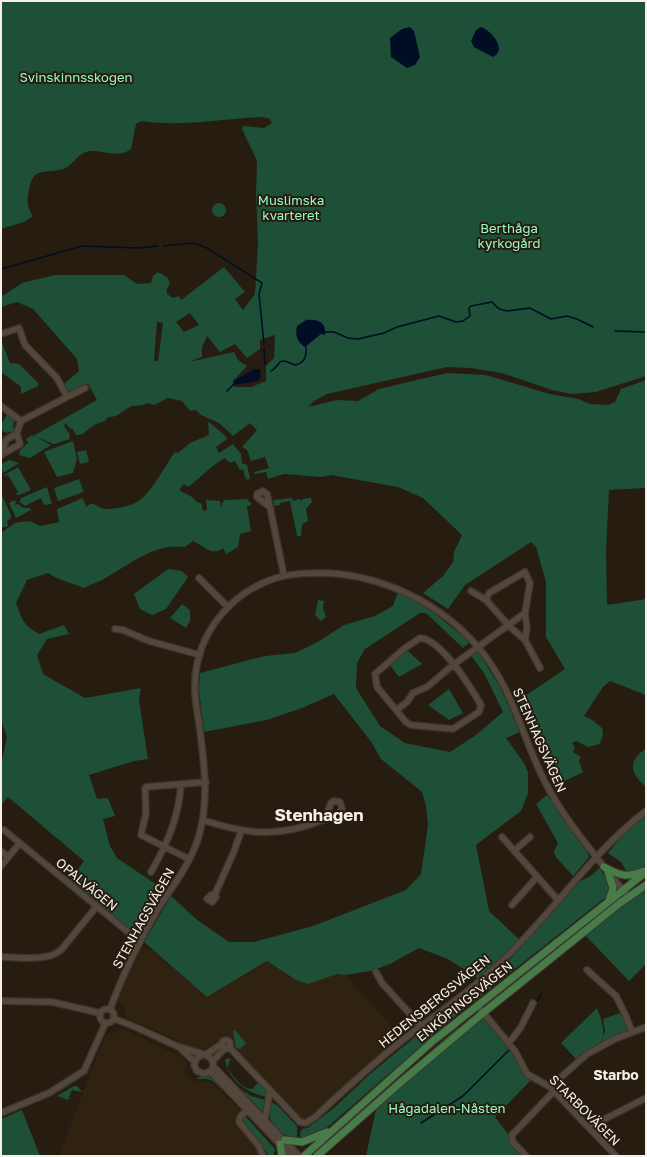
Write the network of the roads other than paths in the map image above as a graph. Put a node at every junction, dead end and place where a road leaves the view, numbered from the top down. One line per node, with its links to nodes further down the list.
1 (1, 334): 3 (street)
2 (85, 388): 3 (street)
3 (67, 397): 5 (street)
4 (1, 406): 5 (street)
5 (21, 421): 6 (street)
6 (16, 436): 7 (street); 7 (street)
7 (1, 455)
8 (270, 507): 9 (street)
9 (284, 576): 13 (street, STENHAGSVÄGEN); 18 (street, STENHAGSVÄGEN)
10 (199, 578): 13 (street)
11 (470, 590): 12 (street)
12 (486, 600): 14 (street); 15 (street)
13 (228, 607): 19 (street, STENHAGSVÄGEN)
14 (525, 613): 15 (street); 17 (street)
15 (508, 626): 17 (street); 18 (street)
16 (115, 629): 19 (street)
17 (525, 640): 21 (street)
18 (478, 648): 20 (street); 37 (street, STENHAGSVÄGEN)
19 (200, 655): 23 (street, STENHAGSVÄGEN)
20 (453, 665): 22 (street); 22 (street); 22 (street)
21 (540, 668)
22 (396, 710)
23 (206, 782): 24 (street, STENHAGSVÄGEN); 27 (street, STENHAGSVÄGEN)
24 (182, 784): 33 (street, STENHAGSVÄGEN); 33 (street, STENHAGSVÄGEN)
25 (646, 811): 37 (street, HEDENSBERGSVÄGEN)
26 (325, 819): 29 (street)
27 (203, 820): 29 (street); 38 (street, STENHAGSVÄGEN)
28 (4, 830): 32 (street, OPALVÄGEN)
29 (241, 832): 46 (street)
30 (502, 837): 35 (street)
31 (530, 837): 35 (street)
32 (20, 844): 36 (street); 51 (street, OPALVÄGEN)
33 (164, 848): 38 (street, STENHAGSVÄGEN); 42 (street, STENHAGSVÄGEN)
34 (1, 851): 36 (street)
35 (514, 851): 43 (street)
36 (8, 857): 39 (street)
37 (597, 858): 40 (street, STENHAGSVÄGEN); 48 (street, HEDENSBERGSVÄGEN)
38 (189, 859): 52 (street, STENHAGSVÄGEN)
39 (1, 866)
40 (606, 869): 41 (main road); 45 (street, STENHAGSVÄGEN); 49 (main road)
41 (646, 871): 45 (main road, ENKÖPINGSVÄGEN)
42 (151, 872)
43 (537, 877): 48 (street); 50 (street)
44 (646, 885): 47 (main road, ENKÖPINGSVÄGEN)
45 (623, 890): 47 (street, STENHAGSVÄGEN); 49 (main road, ENKÖPINGSVÄGEN)
46 (215, 894)
47 (628, 897): 61 (main road, ENKÖPINGSVÄGEN)
48 (558, 900): 64 (street, HEDENSBERGSVÄGEN)
49 (607, 902): 58 (main road, ENKÖPINGSVÄGEN)
50 (512, 905)
51 (97, 906): 52 (street, OPALVÄGEN); 53 (street)
52 (140, 942): 59 (street, STENHAGSVÄGEN)
53 (1, 957)
54 (587, 970): 66 (street)
55 (376, 972): 64 (street)
56 (1, 1001): 60 (street)
57 (533, 1003): 67 (street)
58 (477, 1005): 61 (street, STARBOVÄGEN); 81 (main road, ENKÖPINGSVÄGEN)
59 (110, 1010): 60 (street); 62 (street)
60 (100, 1013): 63 (street)
61 (483, 1013): 67 (street, STARBOVÄGEN); 83 (main road, ENKÖPINGSVÄGEN)
62 (114, 1019): 63 (street); 68 (street)
63 (105, 1024): 78 (street)
64 (421, 1026): 75 (street, HEDENSBERGSVÄGEN)
65 (646, 1027): 66 (street)
66 (632, 1032): 74 (street)
67 (509, 1043): 74 (street, STARBOVÄGEN)
68 (178, 1046): 70 (street); 71 (street)
69 (226, 1046): 70 (street); 72 (street); 75 (street, HEDENSBERGSVÄGEN)
70 (204, 1055): 71 (street); 72 (street)
71 (195, 1062): 73 (street)
72 (213, 1063): 73 (street); 77 (street)
73 (209, 1072): 77 (street)
74 (552, 1089): 80 (street, STARBOVÄGEN); 89 (street)
75 (270, 1090): 79 (street)
76 (646, 1098): 80 (street)
77 (249, 1107): 79 (street); 82 (street); 84 (street)
78 (1, 1113)
79 (265, 1119): 82 (street)
80 (589, 1127): 90 (street, STARBOVÄGEN)
81 (333, 1129): 82 (main road); 88 (main road, ENKÖPINGSVÄGEN)
82 (283, 1142): 85 (main road); 86 (street); 87 (street)
83 (319, 1155)
84 (263, 1156)
85 (282, 1156)
86 (291, 1156)
87 (299, 1156)
88 (304, 1156)
89 (526, 1156)
90 (616, 1156)

